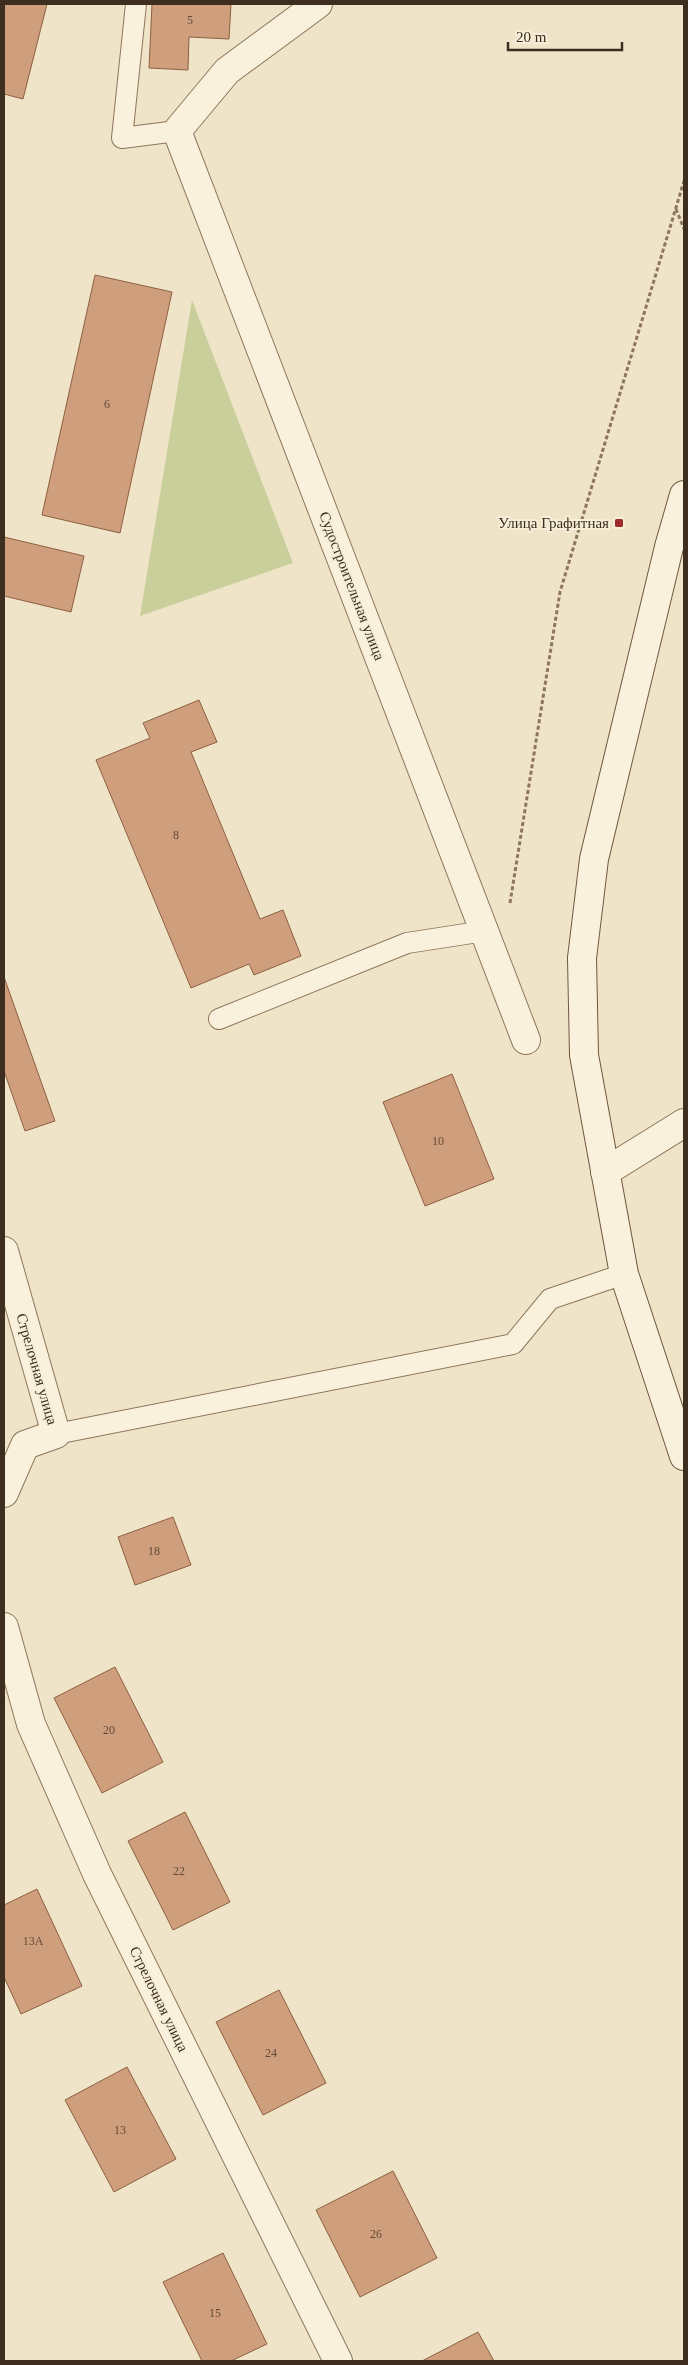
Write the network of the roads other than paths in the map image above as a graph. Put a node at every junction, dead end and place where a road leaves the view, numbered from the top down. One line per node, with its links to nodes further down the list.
1 (136, 4): 3 (lane)
2 (318, 4): 3 (street)
3 (177, 132): 5 (street, Судостроительная улица)
4 (684, 496): 9 (street)
5 (485, 931): 6 (lane); 7 (street, Судостроительная улица)
6 (219, 1019)
7 (526, 1040)
8 (684, 1123): 9 (street)
9 (605, 1172): 11 (street)
10 (4, 1251): 12 (street, Стрелочная улица)
11 (624, 1274): 12 (lane); 13 (street)
12 (56, 1434): 14 (street, Стрелочная улица)
13 (684, 1456)
14 (4, 1493)
15 (4, 1627): 16 (street, Стрелочная улица)
16 (338, 2361)

